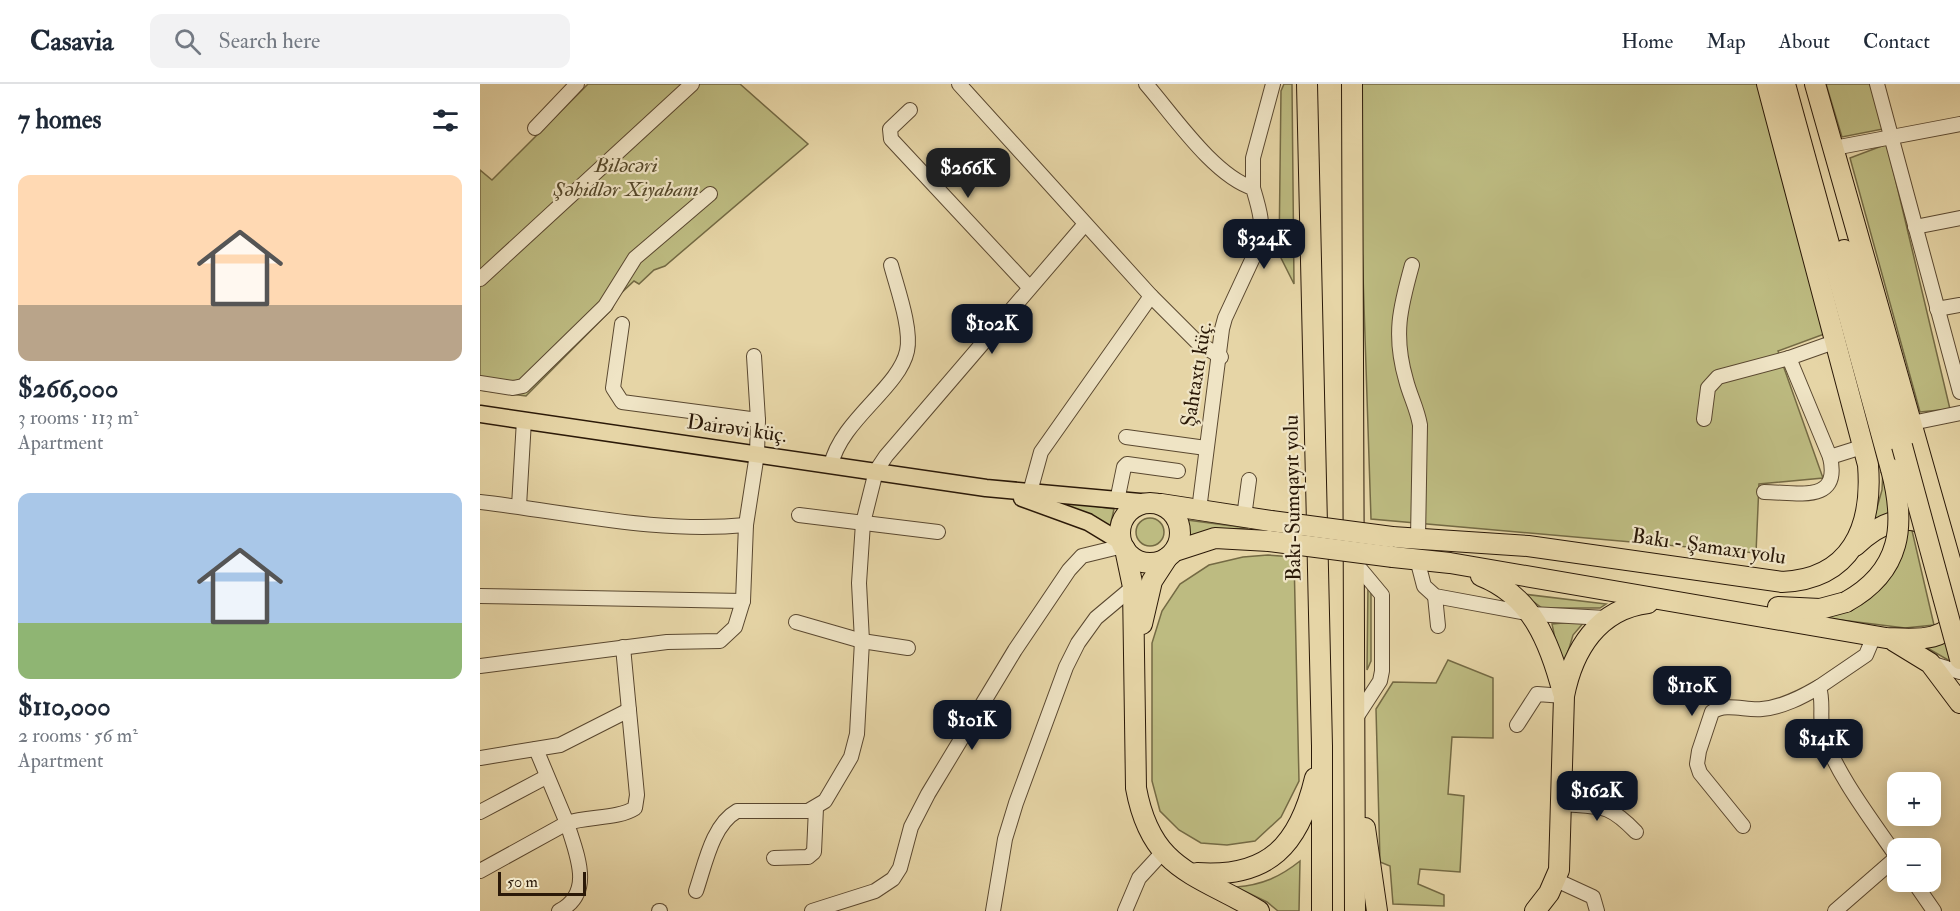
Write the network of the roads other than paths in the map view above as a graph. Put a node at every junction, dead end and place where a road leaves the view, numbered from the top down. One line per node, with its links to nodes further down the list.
1 (577, 84): 15 (street)
2 (692, 84): 25 (street)
3 (959, 84): 21 (street)
4 (1146, 84): 18 (street)
5 (1273, 84): 18 (street, Şahtaxtı küç.)
6 (1307, 84): 100 (highway, Bakı-Sumqayıt yolu)
7 (1352, 84): 71 (highway)
8 (1767, 84): 31 (highway, Bakı - Şamaxı yolu)
9 (1785, 84): 73 (highway, bridge)
10 (1795, 84): 90 (highway, bridge)
11 (1815, 84): 17 (highway)
12 (1877, 84): 16 (street)
13 (910, 110): 26 (street)
14 (1960, 124): 16 (street)
15 (535, 128)
16 (1893, 136): 17 (street); 22 (street)
17 (1834, 148): 42 (highway)
18 (1253, 188): 33 (street, Şahtaxtı küç.)
19 (710, 194): 35 (street)
20 (1960, 218): 22 (street)
21 (1085, 224): 26 (street); 27 (street)
22 (1915, 227): 29 (street)
23 (891, 265): 48 (street)
24 (1412, 265): 66 (street)
25 (480, 279)
26 (1029, 287): 49 (street)
27 (1151, 296): 33 (street); 53 (street)
28 (1960, 305): 29 (street)
29 (1937, 309): 36 (street)
30 (622, 324): 41 (street)
31 (1837, 341): 34 (street); 44 (highway, Bakı - Şamaxı yolu)
32 (754, 356): 41 (street)
33 (1221, 357): 45 (street, Şahtaxtı küç.)
34 (1789, 358): 39 (street); 47 (street)
35 (480, 383)
36 (1960, 392)
37 (1960, 413): 42 (street)
38 (480, 414): 40 (main road, Dairəvi küç.)
39 (1704, 419)
40 (524, 420): 46 (main road, Dairəvi küç.); 58 (street)
41 (758, 420): 46 (street)
42 (1912, 423): 69 (highway)
43 (1126, 437): 45 (street)
44 (1865, 446): 47 (street); 70 (highway, Bakı - Şamaxı yolu)
45 (1206, 448): 59 (street, Şahtaxtı küç.)
46 (757, 453): 48 (main road, Dairəvi küç.); 63 (street)
47 (1830, 457): 54 (street)
48 (831, 465): 49 (main road, Dairəvi küç.)
49 (876, 471): 52 (main road, Dairəvi küç.); 62 (street)
50 (1178, 471): 56 (street)
51 (1249, 480): 61 (street)
52 (986, 488): 53 (main road, Dairəvi küç.); 67 (main road, Dairəvi küç.)
53 (1030, 492): 56 (main road, Dairəvi küç.)
54 (1764, 492)
55 (480, 501): 58 (street)
56 (1117, 501): 57 (main road, Dairəvi küç.)
57 (1154, 503): 59 (highway); 67 (highway); 68 (highway)
58 (519, 506): 63 (street)
59 (1199, 510): 61 (highway)
60 (799, 515): 62 (street)
61 (1244, 517): 64 (highway)
62 (863, 523): 65 (street); 86 (street)
63 (746, 525): 78 (street)
64 (1270, 531): 66 (highway, Bakı - Şamaxı yolu, bridge); 68 (highway); 72 (highway, bridge)
65 (939, 532)
66 (1418, 538): 70 (highway, Bakı - Şamaxı yolu)
67 (1123, 545): 68 (highway); 74 (highway); 120 (street)
68 (1171, 554): 89 (highway)
69 (1948, 555): 70 (highway); 75 (highway)
70 (1845, 556)
71 (1352, 559): 98 (highway); 98 (street)
72 (1417, 559): 73 (highway); 77 (street)
73 (1450, 564): 79 (highway); 81 (highway)
74 (1133, 587): 89 (highway); 121 (street)
75 (1960, 595)
76 (480, 596): 78 (street)
77 (1435, 596): 81 (street); 84 (street)
78 (743, 601): 87 (street)
79 (1662, 601): 82 (highway); 85 (highway)
80 (1960, 612): 85 (highway)
81 (1532, 614): 82 (street); 95 (highway)
82 (1606, 618): 95 (highway)
83 (796, 622): 86 (street)
84 (1438, 626)
85 (1880, 637): 91 (highway); 94 (street)
86 (862, 641): 88 (street); 105 (street)
87 (623, 647): 92 (street); 97 (street)
88 (908, 648)
89 (1136, 656): 111 (highway)
90 (1960, 659)
91 (1930, 663): 93 (street); 96 (highway)
92 (480, 666)
93 (1960, 672)
94 (1819, 687): 108 (street); 110 (street)
95 (1564, 696): 99 (street); 104 (highway)
96 (1960, 703)
97 (628, 710): 101 (street); 107 (street)
98 (1353, 723): 125 (highway); 126 (highway)
99 (1517, 725)
100 (1322, 746): 115 (highway); 124 (highway, Bakı-Sumqayıt yolu)
101 (536, 749): 102 (street); 103 (street)
102 (480, 758)
103 (546, 777): 106 (street); 107 (street)
104 (1562, 804): 109 (street); 116 (highway)
105 (816, 808): 112 (street); 117 (street)
106 (480, 812)
107 (567, 824): 114 (street); 119 (street)
108 (1743, 825)
109 (1636, 832)
110 (1887, 842)
111 (1162, 853): 115 (highway); 122 (street)
112 (774, 858)
113 (1887, 866): 129 (street)
114 (480, 871)
115 (1190, 873): 123 (highway)
116 (1556, 880): 127 (highway); 128 (street)
117 (696, 891)
118 (1921, 892): 130 (street)
119 (559, 911)
120 (812, 911)
121 (993, 911)
122 (1125, 911)
123 (1259, 911)
124 (1322, 911)
125 (1355, 911)
126 (1377, 911)
127 (1534, 911)
128 (1596, 911)
129 (1835, 911)
130 (1934, 911)

